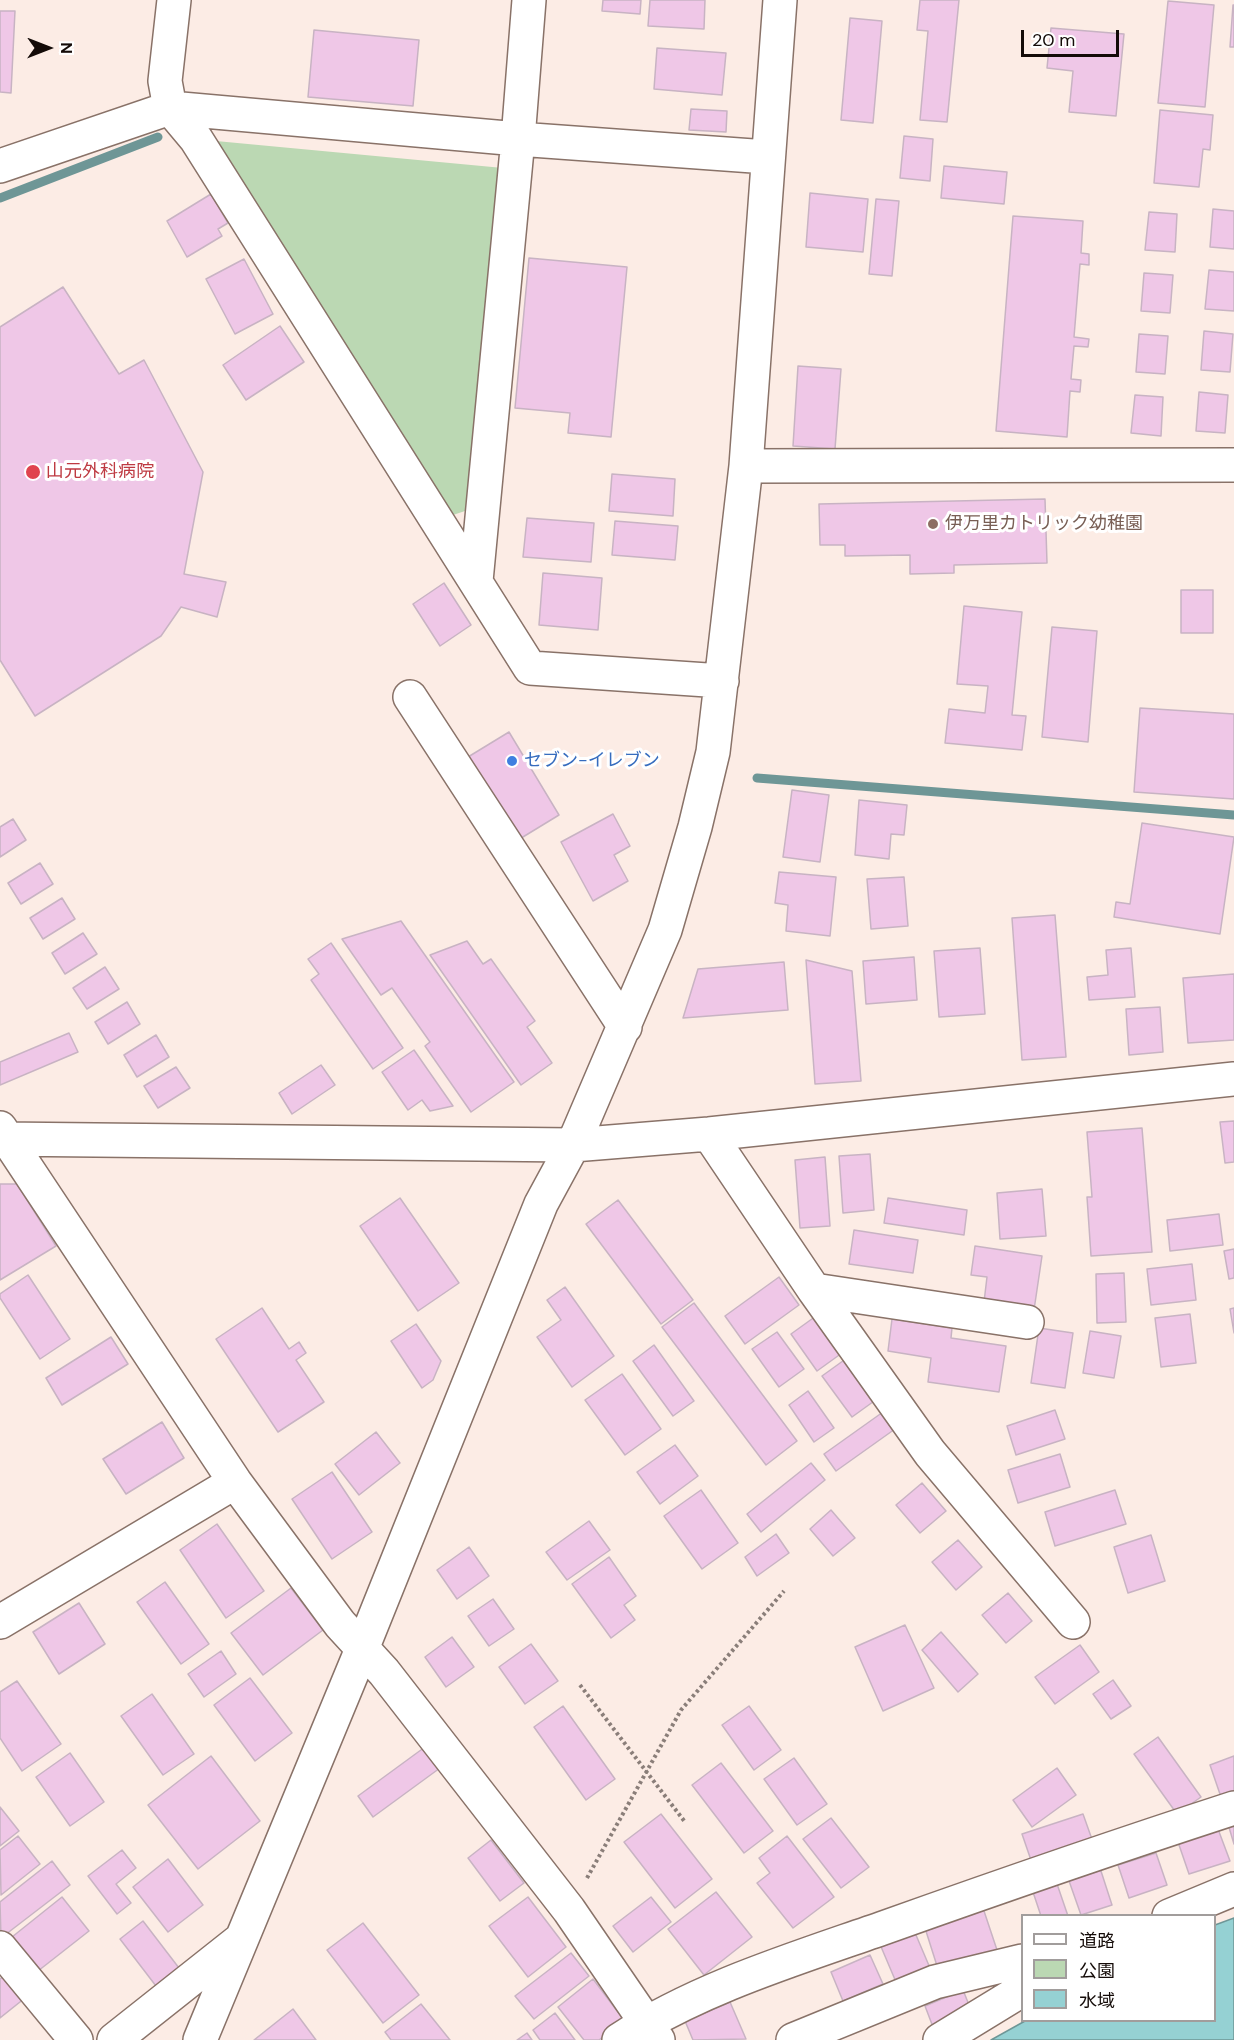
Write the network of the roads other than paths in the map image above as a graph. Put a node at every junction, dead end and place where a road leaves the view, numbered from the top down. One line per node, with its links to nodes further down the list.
1 (174, 0): 4 (street)
2 (529, 0): 5 (street)
3 (780, 0): 6 (street)
4 (170, 108): 5 (street); 7 (street); 10 (street)
5 (518, 139): 6 (street); 10 (street)
6 (767, 157): 9 (street)
7 (0, 166)
8 (1234, 465): 9 (street)
9 (746, 466): 11 (street)
10 (476, 581): 11 (street)
11 (722, 681): 13 (street)
12 (410, 697): 13 (street)
13 (625, 1027): 17 (street)
14 (1234, 1079): 15 (street)
15 (709, 1134): 17 (street); 18 (street)
16 (2, 1135): 17 (street); 20 (street)
17 (573, 1144): 23 (street)
18 (814, 1290): 19 (street); 22 (street)
19 (1027, 1322)
20 (235, 1482): 21 (street); 23 (street)
21 (0, 1622)
22 (1073, 1622)
23 (362, 1650): 27 (street); 31 (street)
24 (1234, 1808): 31 (street)
25 (1234, 1889): 26 (street)
26 (1173, 1914)
27 (240, 1940): 33 (street); 34 (street)
28 (0, 1948): 32 (street)
29 (1021, 1961): 35 (street)
30 (1021, 1991): 36 (street)
31 (641, 2034)
32 (76, 2040)
33 (114, 2040)
34 (200, 2040)
35 (793, 2040)
36 (940, 2040)

